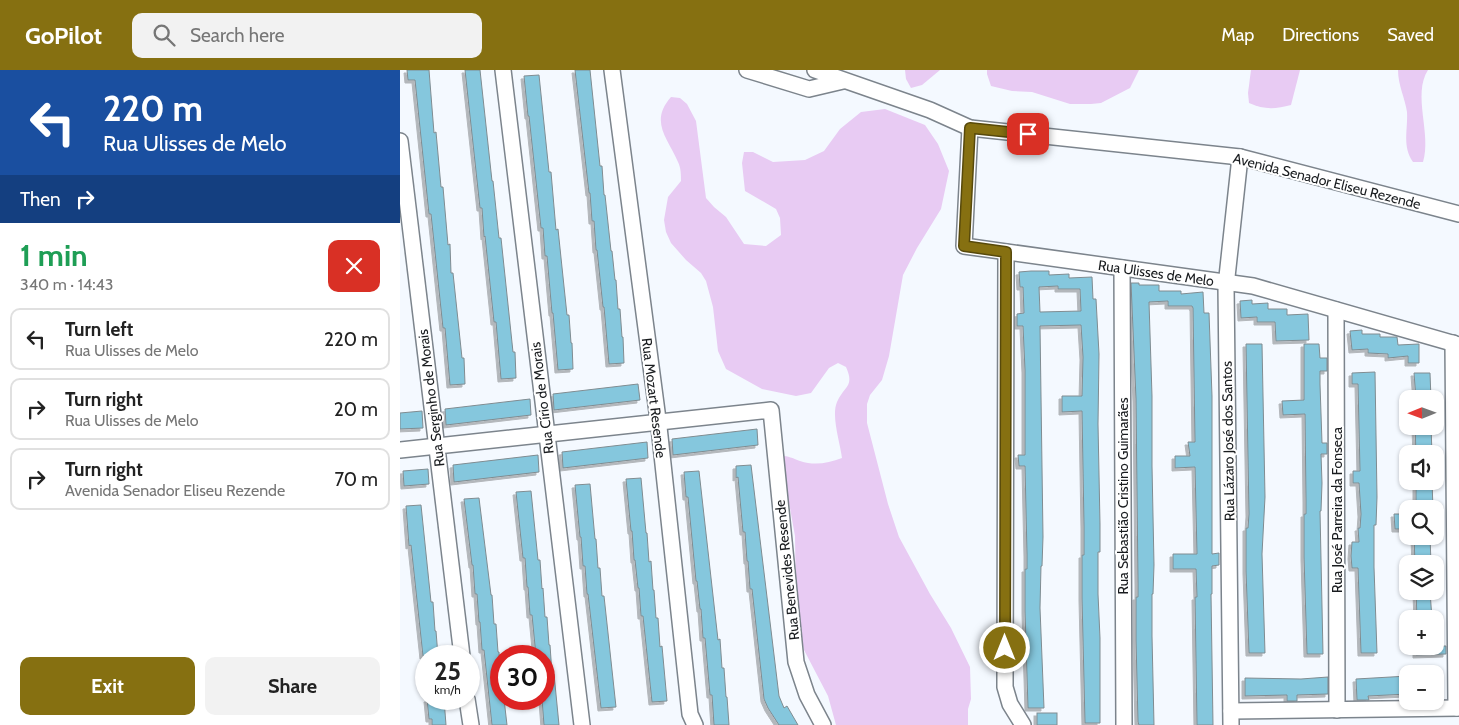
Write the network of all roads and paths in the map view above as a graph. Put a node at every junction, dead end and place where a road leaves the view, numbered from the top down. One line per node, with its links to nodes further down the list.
1 (503, 70): 16 (street, Rua Círio de Morais)
2 (612, 70): 15 (street, Rua Mozart Resende)
3 (748, 70): 5 (street)
4 (815, 70): 5 (street, Avenida Senador Eliseu Rezende)
5 (843, 81): 6 (street, Avenida Senador Eliseu Rezende)
6 (970, 128): 8 (street, Avenida Senador Eliseu Rezende); 10 (street, Rua Ulisses de Melo)
7 (400, 141): 17 (street, Rua Serginho de Morais)
8 (1240, 157): 9 (street, Avenida Senador Eliseu Rezende); 12 (street, Rua Lázaro José dos Santos)
9 (1459, 214)
10 (1006, 252): 11 (street, Rua Ulisses de Melo); 28 (street)
11 (1122, 268): 12 (street, Rua Ulisses de Melo); 29 (street, Rua Sebastião Cristino Guimarães)
12 (1227, 282): 13 (street, Rua Ulisses de Melo); 23 (street, Rua Lázaro José dos Santos)
13 (1336, 310): 14 (street, Rua Ulisses de Melo); 22 (street, Rua José Parreira da Fonseca)
14 (1456, 344): 20 (street)
15 (658, 422): 16 (street); 26 (street, Rua Mozart Resende); 27 (street, Rua Benevides Resende)
16 (547, 434): 17 (street); 25 (street, Rua Círio de Morais)
17 (437, 446): 18 (street); 19 (street, Rua Serginho de Morais)
18 (400, 450)
19 (461, 645)
20 (1458, 708): 22 (street)
21 (469, 710): 24 (street)
22 (1337, 710): 23 (street)
23 (1231, 718)
24 (471, 725)
25 (582, 725)
26 (695, 725)
27 (823, 725)
28 (1023, 725)
29 (1124, 725)

